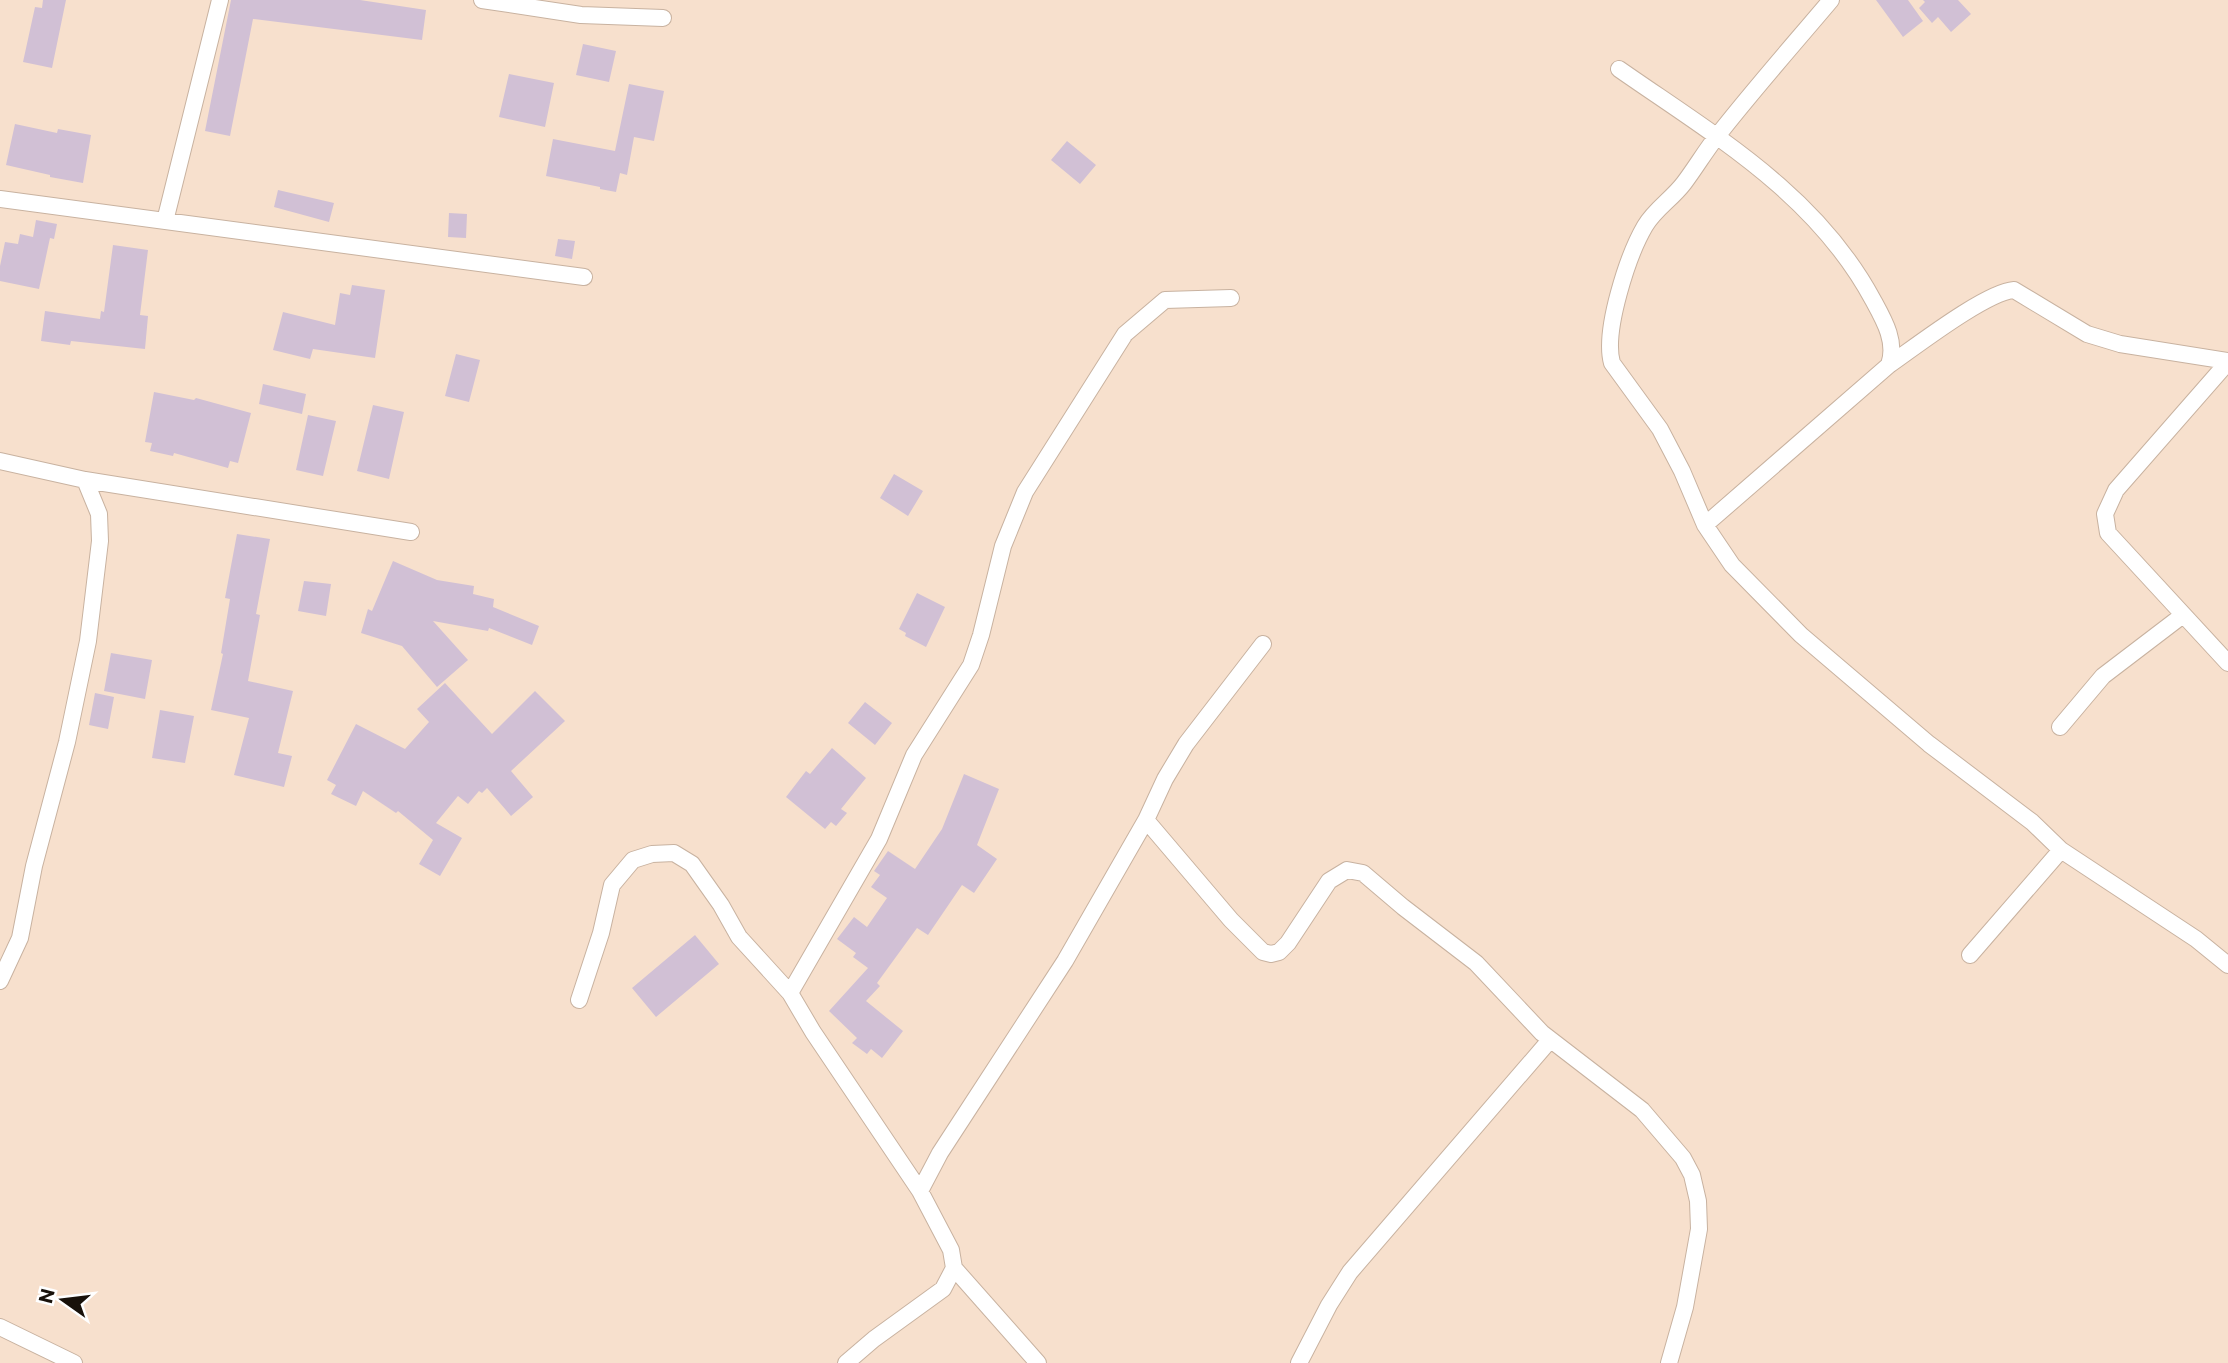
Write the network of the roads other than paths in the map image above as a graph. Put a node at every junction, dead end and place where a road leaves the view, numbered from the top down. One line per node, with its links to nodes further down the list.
1 (220, 0): 8 (street)
2 (482, 0): 4 (street)
3 (1831, 0): 6 (street)
4 (663, 18)
5 (1619, 69): 6 (street)
6 (1716, 136): 12 (street); 15 (street)
7 (0, 199): 8 (street)
8 (165, 221): 9 (street)
9 (584, 276)
10 (1231, 298): 26 (street)
11 (2228, 362): 12 (street); 17 (street)
12 (1889, 365): 15 (street)
13 (0, 461): 14 (street)
14 (85, 480): 16 (street); 25 (street)
15 (1705, 525): 22 (street)
16 (411, 532)
17 (2183, 615): 19 (street); 20 (street)
18 (1262, 644): 21 (street)
19 (2228, 663)
20 (2060, 727)
21 (1146, 820): 28 (street); 29 (street)
22 (2061, 850): 23 (street); 24 (street)
23 (1970, 955)
24 (2228, 965)
25 (0, 981)
26 (790, 993): 27 (street); 29 (street)
27 (579, 1000)
28 (1550, 1040): 35 (street); 36 (street)
29 (920, 1191): 30 (street)
30 (954, 1268): 33 (street); 34 (street)
31 (0, 1327): 32 (street)
32 (74, 1363)
33 (846, 1363)
34 (1038, 1363)
35 (1299, 1363)
36 (1669, 1363)

